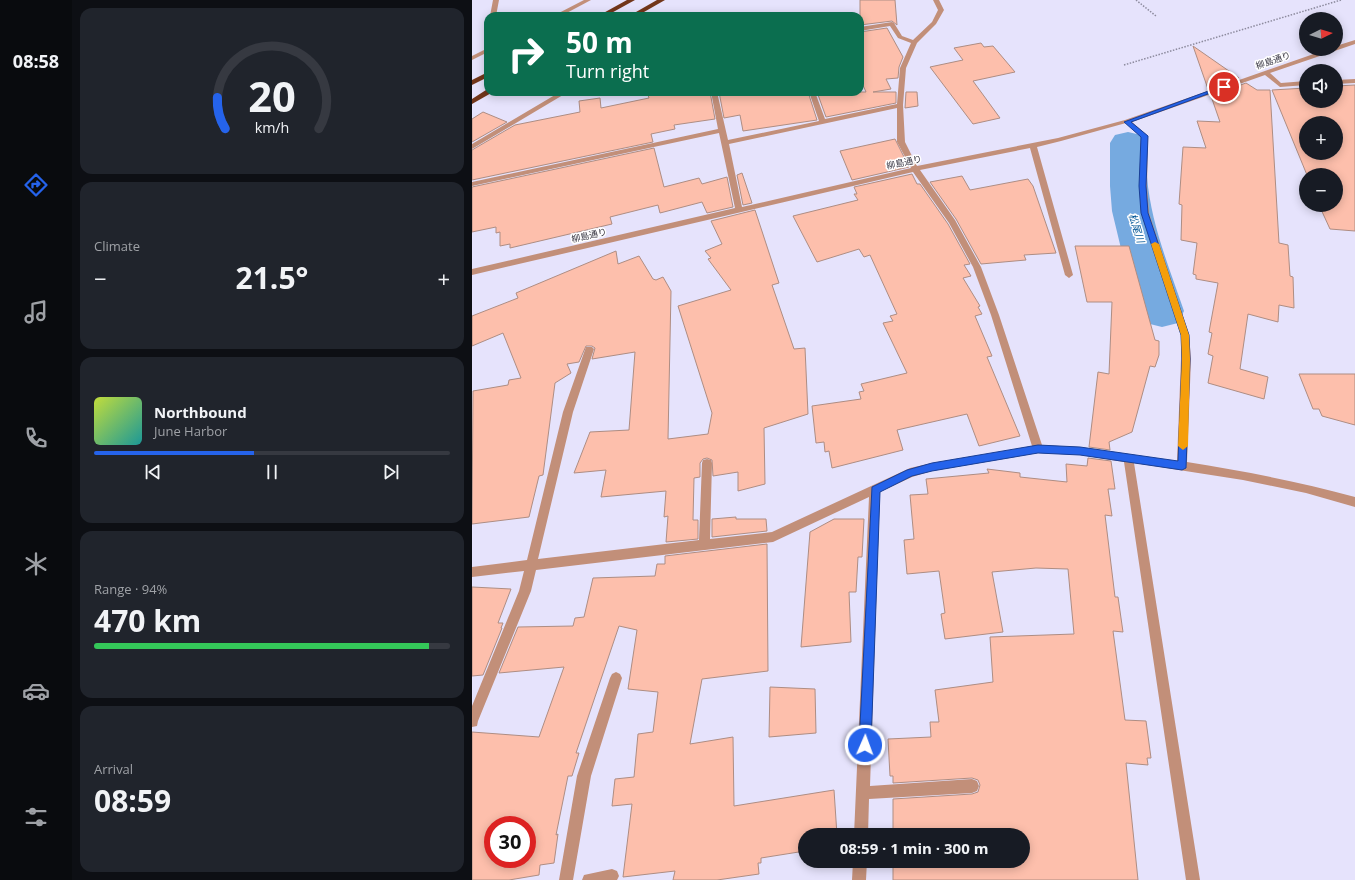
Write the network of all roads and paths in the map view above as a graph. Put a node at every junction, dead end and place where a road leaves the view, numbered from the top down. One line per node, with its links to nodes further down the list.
1 (496, 0): 8 (street)
2 (588, 0): 9 (street)
3 (632, 0): 10 (highway)
4 (662, 0): 11 (highway)
5 (936, 0): 14 (street)
6 (1136, 0): 12 (path)
7 (1341, 0): 22 (path)
8 (494, 12)
9 (564, 12)
10 (609, 12)
11 (640, 12)
12 (1156, 16)
13 (864, 28): 14 (street)
14 (914, 42): 34 (street)
15 (1355, 42): 16 (street, 柳島通り)
16 (1343, 46)
17 (484, 50): 18 (street)
18 (472, 52)
19 (484, 52): 21 (street)
20 (1315, 56): 23 (street, 柳島通り)
21 (472, 58)
22 (1124, 65)
23 (1266, 73): 28 (street); 36 (street, 柳島通り)
24 (484, 76): 27 (highway)
25 (1355, 81): 26 (street)
26 (1343, 82)
27 (472, 83)
28 (1299, 84)
29 (484, 95): 33 (highway)
30 (558, 96): 40 (street)
31 (715, 96): 37 (street)
32 (813, 96): 35 (street)
33 (472, 102)
34 (900, 105): 35 (street); 41 (street)
35 (823, 122): 38 (street)
36 (1127, 122): 39 (street, 柳島通り); 50 (street)
37 (722, 130): 38 (street); 42 (street)
38 (725, 143): 43 (street)
39 (1033, 146): 41 (street, 柳島通り); 45 (street)
40 (472, 147)
41 (915, 169): 43 (street, 柳島通り); 47 (street)
42 (472, 184)
43 (739, 210): 44 (street, 柳島通り)
44 (472, 272)
45 (1069, 275)
46 (589, 349): 54 (street)
47 (1038, 449): 48 (street); 51 (street)
48 (1128, 457): 50 (street); 66 (street)
49 (707, 462): 53 (street)
50 (1182, 466): 52 (street)
51 (875, 490): 53 (street); 59 (street)
52 (1355, 502)
53 (704, 545): 54 (street)
54 (531, 566): 55 (street); 57 (street)
55 (472, 572)
56 (616, 678): 63 (street)
57 (472, 721)
58 (972, 786): 59 (street)
59 (863, 793): 60 (street)
60 (861, 828)
61 (860, 868): 65 (street)
62 (612, 876): 64 (street)
63 (566, 880)
64 (589, 880)
65 (859, 880)
66 (1193, 880)

